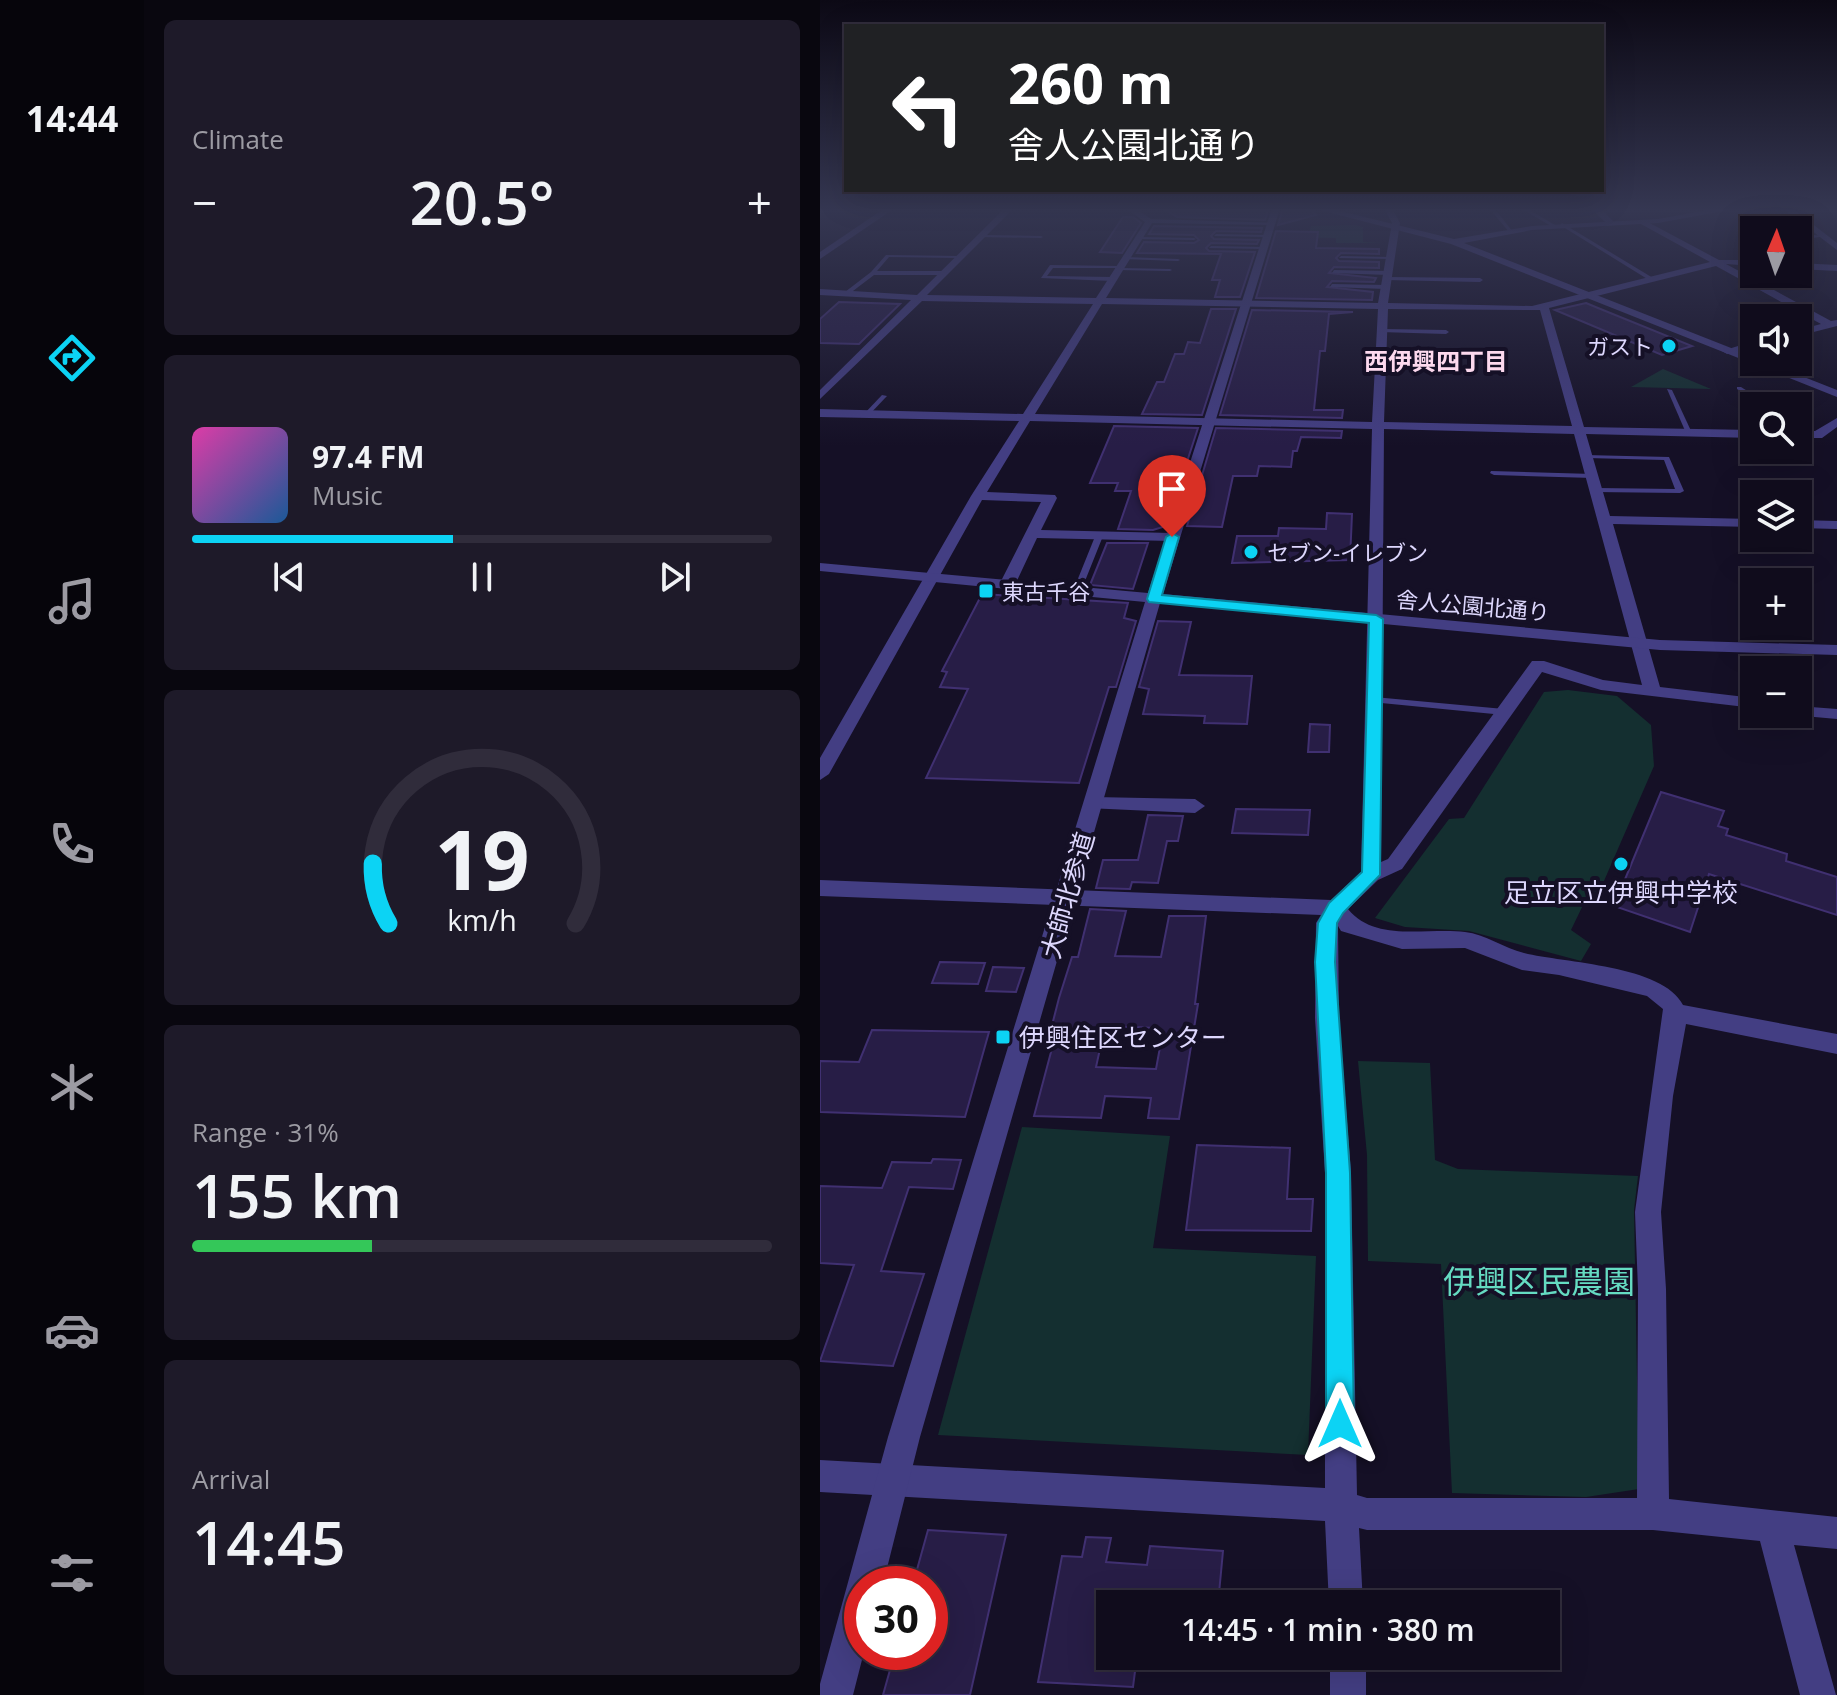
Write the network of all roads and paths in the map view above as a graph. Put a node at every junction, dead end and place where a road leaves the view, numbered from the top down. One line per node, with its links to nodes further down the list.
1 (855, 287): 10 (lane)
2 (930, 287): 12 (street)
3 (1106, 287): 13 (street)
4 (1250, 287): 14 (street, 大師北参道)
5 (1386, 287): 15 (street)
6 (1566, 287): 11 (street)
7 (1618, 287): 11 (street)
8 (1763, 287): 17 (street)
9 (820, 292): 10 (street)
10 (847, 293): 12 (street)
11 (1586, 295): 16 (street); 22 (street)
12 (919, 298): 13 (street); 29 (street)
13 (1098, 301): 14 (street); 33 (street)
14 (1244, 304): 15 (street); 34 (street, 大師北参道)
15 (1383, 305): 16 (street); 19 (street)
16 (1544, 306): 37 (street)
17 (1834, 324): 18 (street)
18 (1812, 330)
19 (1382, 331): 20 (lane); 36 (street)
20 (1446, 332)
21 (1740, 348): 22 (street)
22 (1727, 351): 23 (street)
23 (1740, 356)
24 (1791, 376): 28 (street)
25 (1739, 388): 27 (lane)
26 (1669, 390): 38 (lane)
27 (1745, 392)
28 (1837, 394)
29 (820, 396)
30 (884, 396): 32 (lane)
31 (820, 413): 32 (street)
32 (866, 415): 33 (street)
33 (1028, 420): 34 (street); 45 (street)
34 (1208, 422): 36 (street); 52 (street, 大師北参道)
35 (1837, 422): 40 (street)
36 (1378, 426): 37 (street); 58 (street)
37 (1580, 430): 38 (street); 41 (street)
38 (1689, 433): 39 (street)
39 (1740, 434)
40 (1812, 434)
41 (1587, 456): 43 (street); 44 (lane)
42 (1494, 473): 43 (lane)
43 (1593, 476): 44 (street)
44 (1597, 490): 46 (street)
45 (978, 496): 50 (street); 54 (street)
46 (1606, 520): 47 (street); 59 (street)
47 (1740, 523)
48 (1812, 524): 49 (street)
49 (1837, 525)
50 (1032, 534): 51 (street); 55 (street)
51 (1099, 536): 52 (street); 56 (lane)
52 (1172, 537): 57 (street, 大師北参道)
53 (820, 567): 54 (street, 舎人公園北通り)
54 (932, 577): 55 (street, 舎人公園北通り); 67 (street)
55 (1007, 585): 56 (street, 舎人公園北通り)
56 (1077, 591): 57 (street, 舎人公園北通り)
57 (1154, 599): 58 (street, 舎人公園北通り); 68 (street, 大師北参道)
58 (1376, 619): 59 (street, 舎人公園北通り); 62 (street)
59 (1640, 642): 60 (street, 舎人公園北通り); 61 (street)
60 (1837, 650)
61 (1653, 692): 63 (street); 64 (street)
62 (1374, 700): 64 (lane); 70 (street)
63 (1740, 701)
64 (1504, 712): 70 (street)
65 (1812, 712): 66 (street)
66 (1837, 714)
67 (820, 774)
68 (1094, 803): 69 (street); 72 (street, 大師北参道)
69 (1195, 806)
70 (1371, 875): 73 (street)
71 (820, 888): 72 (street)
72 (1068, 896): 73 (street); 77 (street, 大師北参道)
73 (1336, 908): 74 (street); 78 (street)
74 (1676, 1013): 75 (street); 79 (street)
75 (1837, 1044)
76 (820, 1476): 77 (street)
77 (895, 1479): 78 (street); 82 (street, 大師北参道)
78 (1341, 1506): 79 (street); 83 (street)
79 (1653, 1514): 80 (street)
80 (1773, 1528): 81 (street); 88 (street)
81 (1837, 1533)
82 (871, 1566)
83 (1345, 1590)
84 (844, 1650): 86 (street)
85 (1348, 1670): 87 (street)
86 (830, 1691)
87 (1348, 1695)
88 (1818, 1695)

